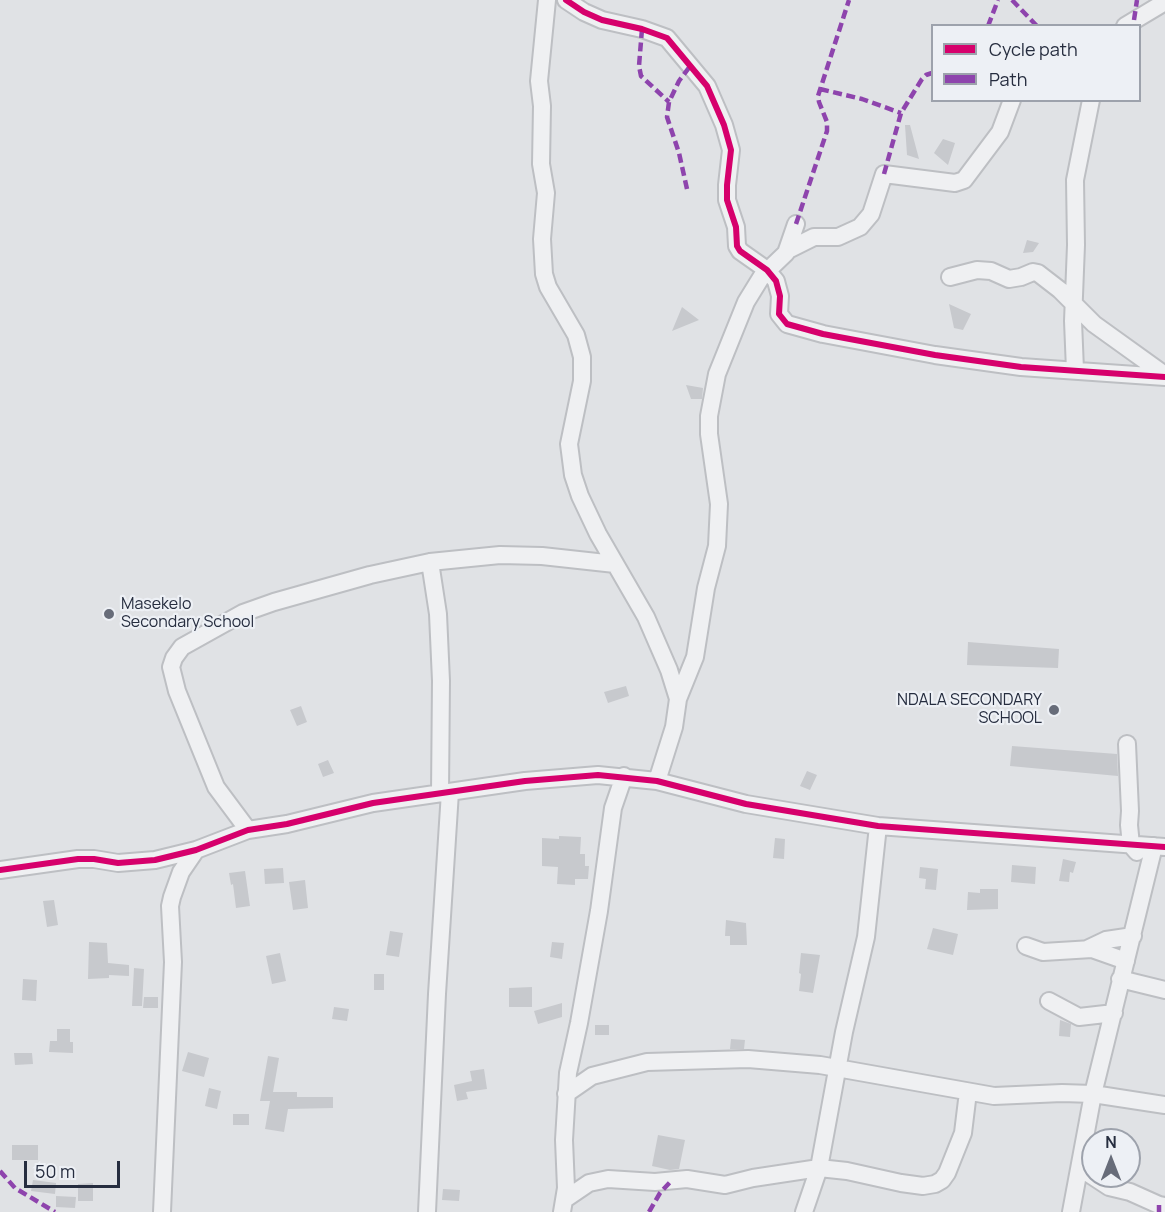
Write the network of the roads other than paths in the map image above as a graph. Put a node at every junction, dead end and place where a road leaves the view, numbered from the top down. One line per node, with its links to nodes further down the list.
1 (547, 0): 15 (street)
2 (566, 0): 9 (street)
3 (1165, 2): 4 (street)
4 (1128, 24)
5 (1011, 102): 8 (street)
6 (1091, 102): 11 (street)
7 (796, 224): 8 (street)
8 (788, 250): 9 (street)
9 (767, 270): 12 (street); 16 (street)
10 (950, 277): 11 (street)
11 (1073, 302): 12 (street); 13 (street)
12 (1075, 370): 13 (street)
13 (1165, 376)
14 (429, 562): 15 (street); 20 (street); 22 (street)
15 (615, 564): 16 (street)
16 (678, 699): 19 (street)
17 (1127, 744): 23 (street)
18 (624, 776): 19 (street); 20 (street); 38 (street)
19 (657, 781): 21 (street)
20 (445, 793): 22 (street); 46 (street)
21 (878, 826): 23 (street); 36 (street)
22 (248, 830): 25 (street)
23 (1131, 845): 24 (street); 26 (street)
24 (1160, 847): 26 (street)
25 (196, 850): 27 (street); 45 (street)
26 (1148, 867): 28 (street)
27 (0, 870)
28 (1133, 936): 30 (street); 31 (street)
29 (1026, 946): 30 (street)
30 (1087, 949): 31 (street)
31 (1126, 961): 32 (street)
32 (1120, 980): 33 (street); 35 (street)
33 (1165, 990)
34 (1049, 1001): 35 (street)
35 (1114, 1012): 39 (street)
36 (837, 1069): 37 (street); 38 (street); 41 (street)
37 (968, 1092): 39 (street); 41 (street)
38 (566, 1094): 44 (street)
39 (1093, 1094): 40 (street); 42 (street)
40 (1165, 1105)
41 (819, 1168): 44 (street); 47 (street)
42 (1080, 1168): 43 (street); 48 (street)
43 (1163, 1203)
44 (563, 1206)
45 (162, 1212)
46 (427, 1212)
47 (804, 1212)
48 (1071, 1212)

